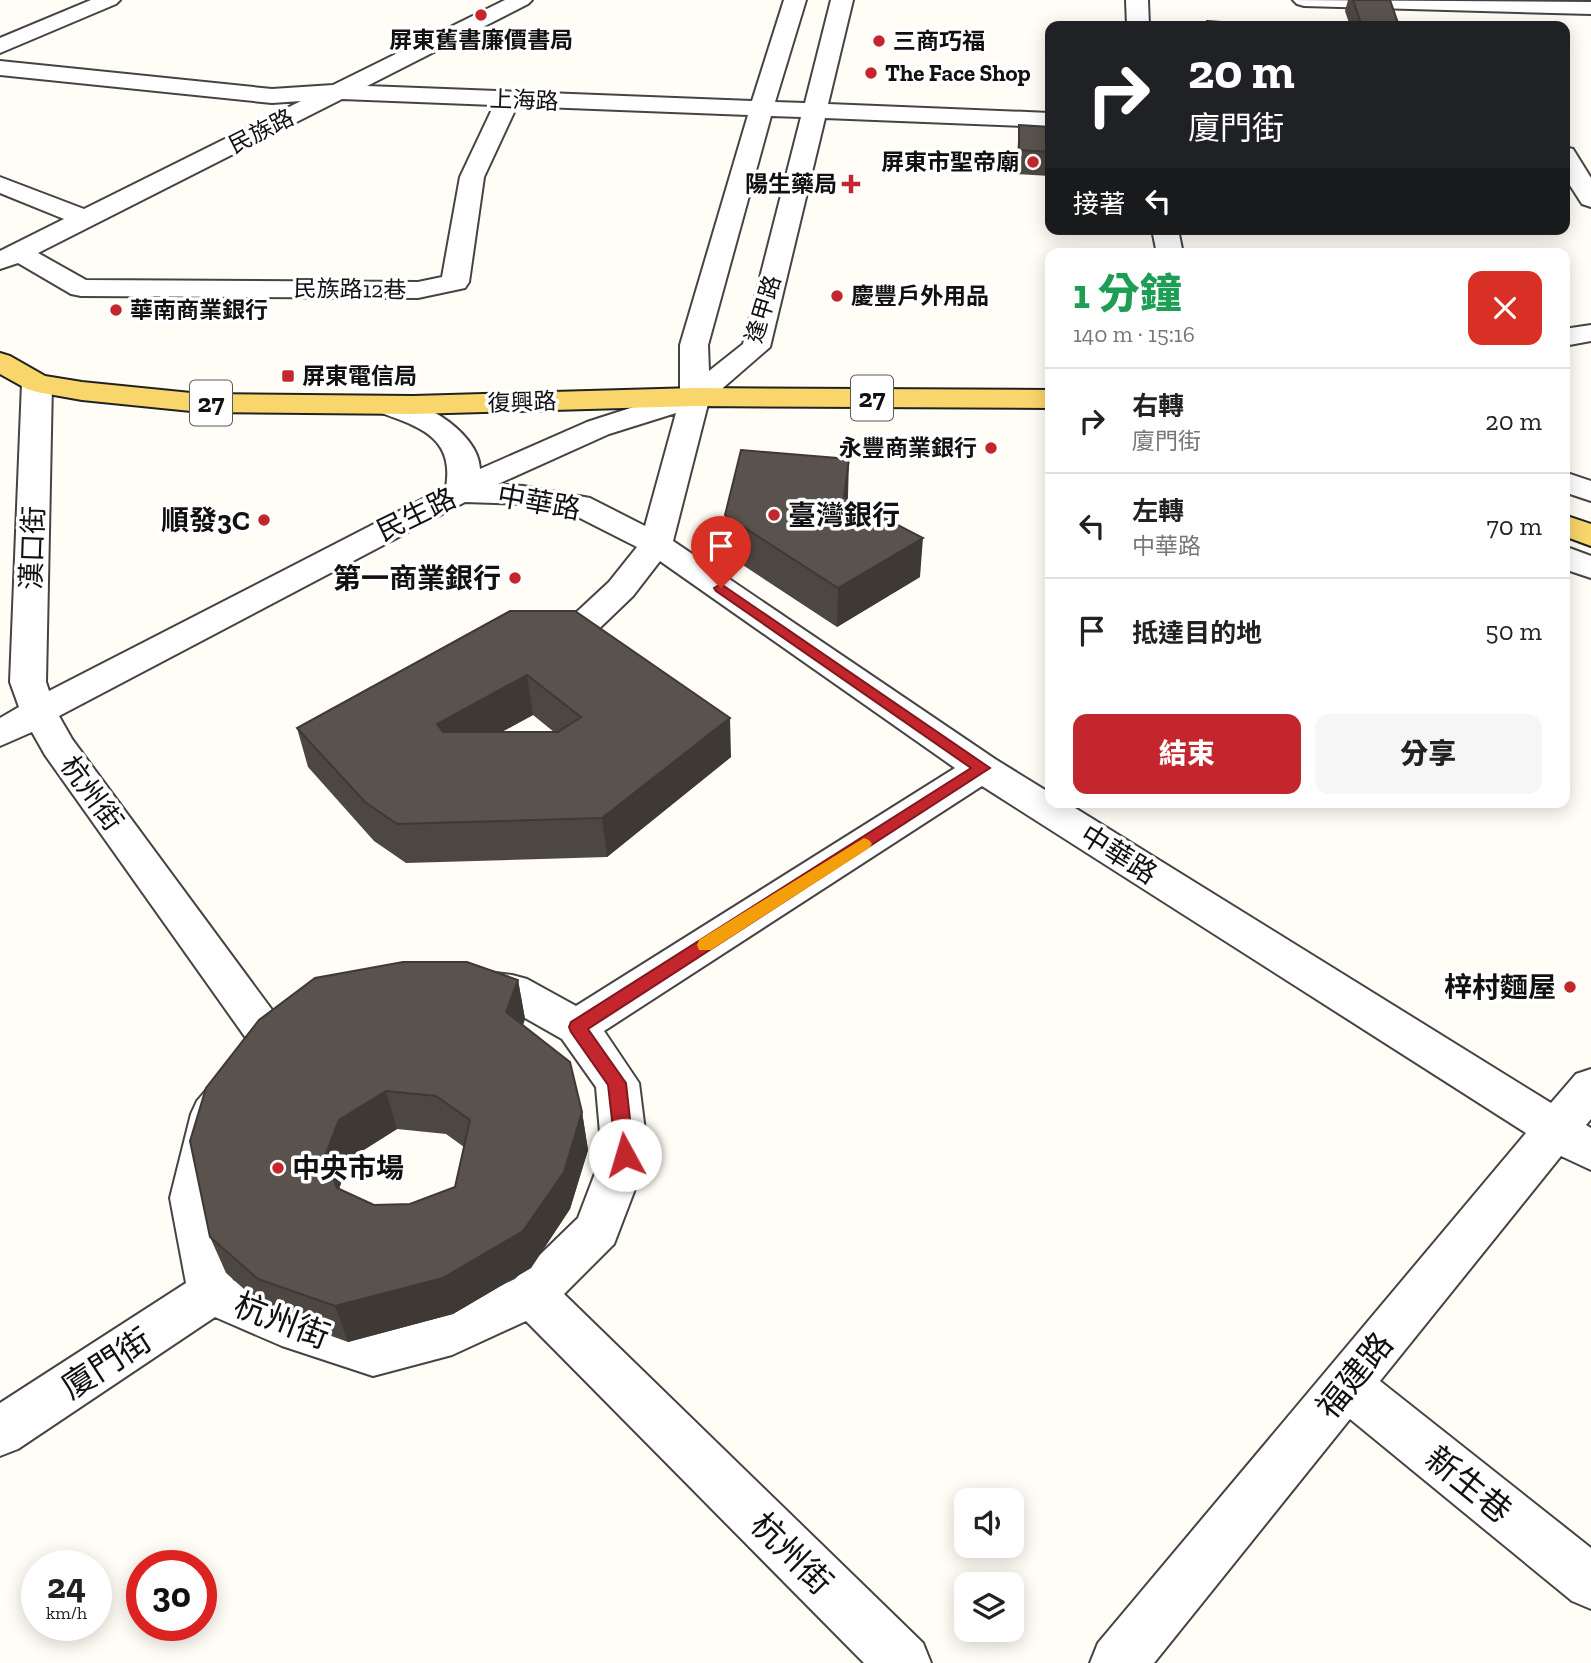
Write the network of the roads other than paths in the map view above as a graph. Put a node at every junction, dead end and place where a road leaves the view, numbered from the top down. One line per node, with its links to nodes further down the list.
1 (109, 0): 11 (street)
2 (521, 0): 13 (street, 民族路)
3 (795, 0): 15 (street, 逢甲路)
4 (842, 0): 16 (street, 逢甲路)
5 (1137, 0): 9 (street)
6 (1304, 0): 7 (street)
7 (1477, 3): 8 (street); 10 (street)
8 (1591, 8)
9 (1138, 21)
10 (1488, 21)
11 (0, 46)
12 (0, 68): 13 (street, 上海路)
13 (338, 92): 14 (street, 上海路); 21 (street, 民族路)
14 (509, 99): 15 (street, 上海路); 22 (street, 民族路12巷)
15 (761, 110): 16 (street, 上海路); 27 (street, 逢甲路)
16 (814, 111): 17 (street, 上海路); 27 (street, 逢甲路)
17 (1045, 120)
18 (1570, 147): 20 (street)
19 (0, 184): 21 (street)
20 (1591, 200)
21 (85, 219): 22 (street, 民族路)
22 (9, 257)
23 (1591, 333): 24 (street)
24 (1570, 337)
25 (0, 362): 26 (main road, 復興路 / 27)
26 (37, 383): 29 (main road, 復興路 / 27); 39 (street, 漢口街)
27 (695, 397): 28 (main road, 復興路 / 27); 29 (main road, 復興路 / 27); 31 (street, 民生路); 35 (street)
28 (1045, 399)
29 (386, 405): 31 (street, 中華路)
30 (1570, 483): 32 (street)
31 (461, 492): 35 (street, 中華路); 39 (street, 民生路)
32 (1591, 492)
33 (1570, 527): 34 (main road)
34 (1591, 536)
35 (656, 544): 38 (street); 41 (street, 中華路)
36 (1570, 559): 37 (street)
37 (1591, 568)
38 (561, 658)
39 (38, 712): 40 (street, 民生路); 45 (street, 杭州街)
40 (0, 734)
41 (982, 768): 42 (street, 中華路); 44 (street)
42 (1045, 808)
43 (1046, 808): 47 (street, 中華路)
44 (577, 1027): 45 (street, 杭州街); 49 (street, 杭州街)
45 (272, 1042): 48 (street, 杭州街)
46 (1591, 1087): 47 (street, 福建路)
47 (1574, 1140): 50 (street, 福建路)
48 (212, 1293): 49 (street, 杭州街); 51 (street, 廈門街)
49 (532, 1294): 53 (street, 杭州街)
50 (1346, 1385): 52 (street, 新生巷); 54 (street, 福建路)
51 (0, 1432)
52 (1591, 1582)
53 (903, 1663)
54 (1118, 1663)

